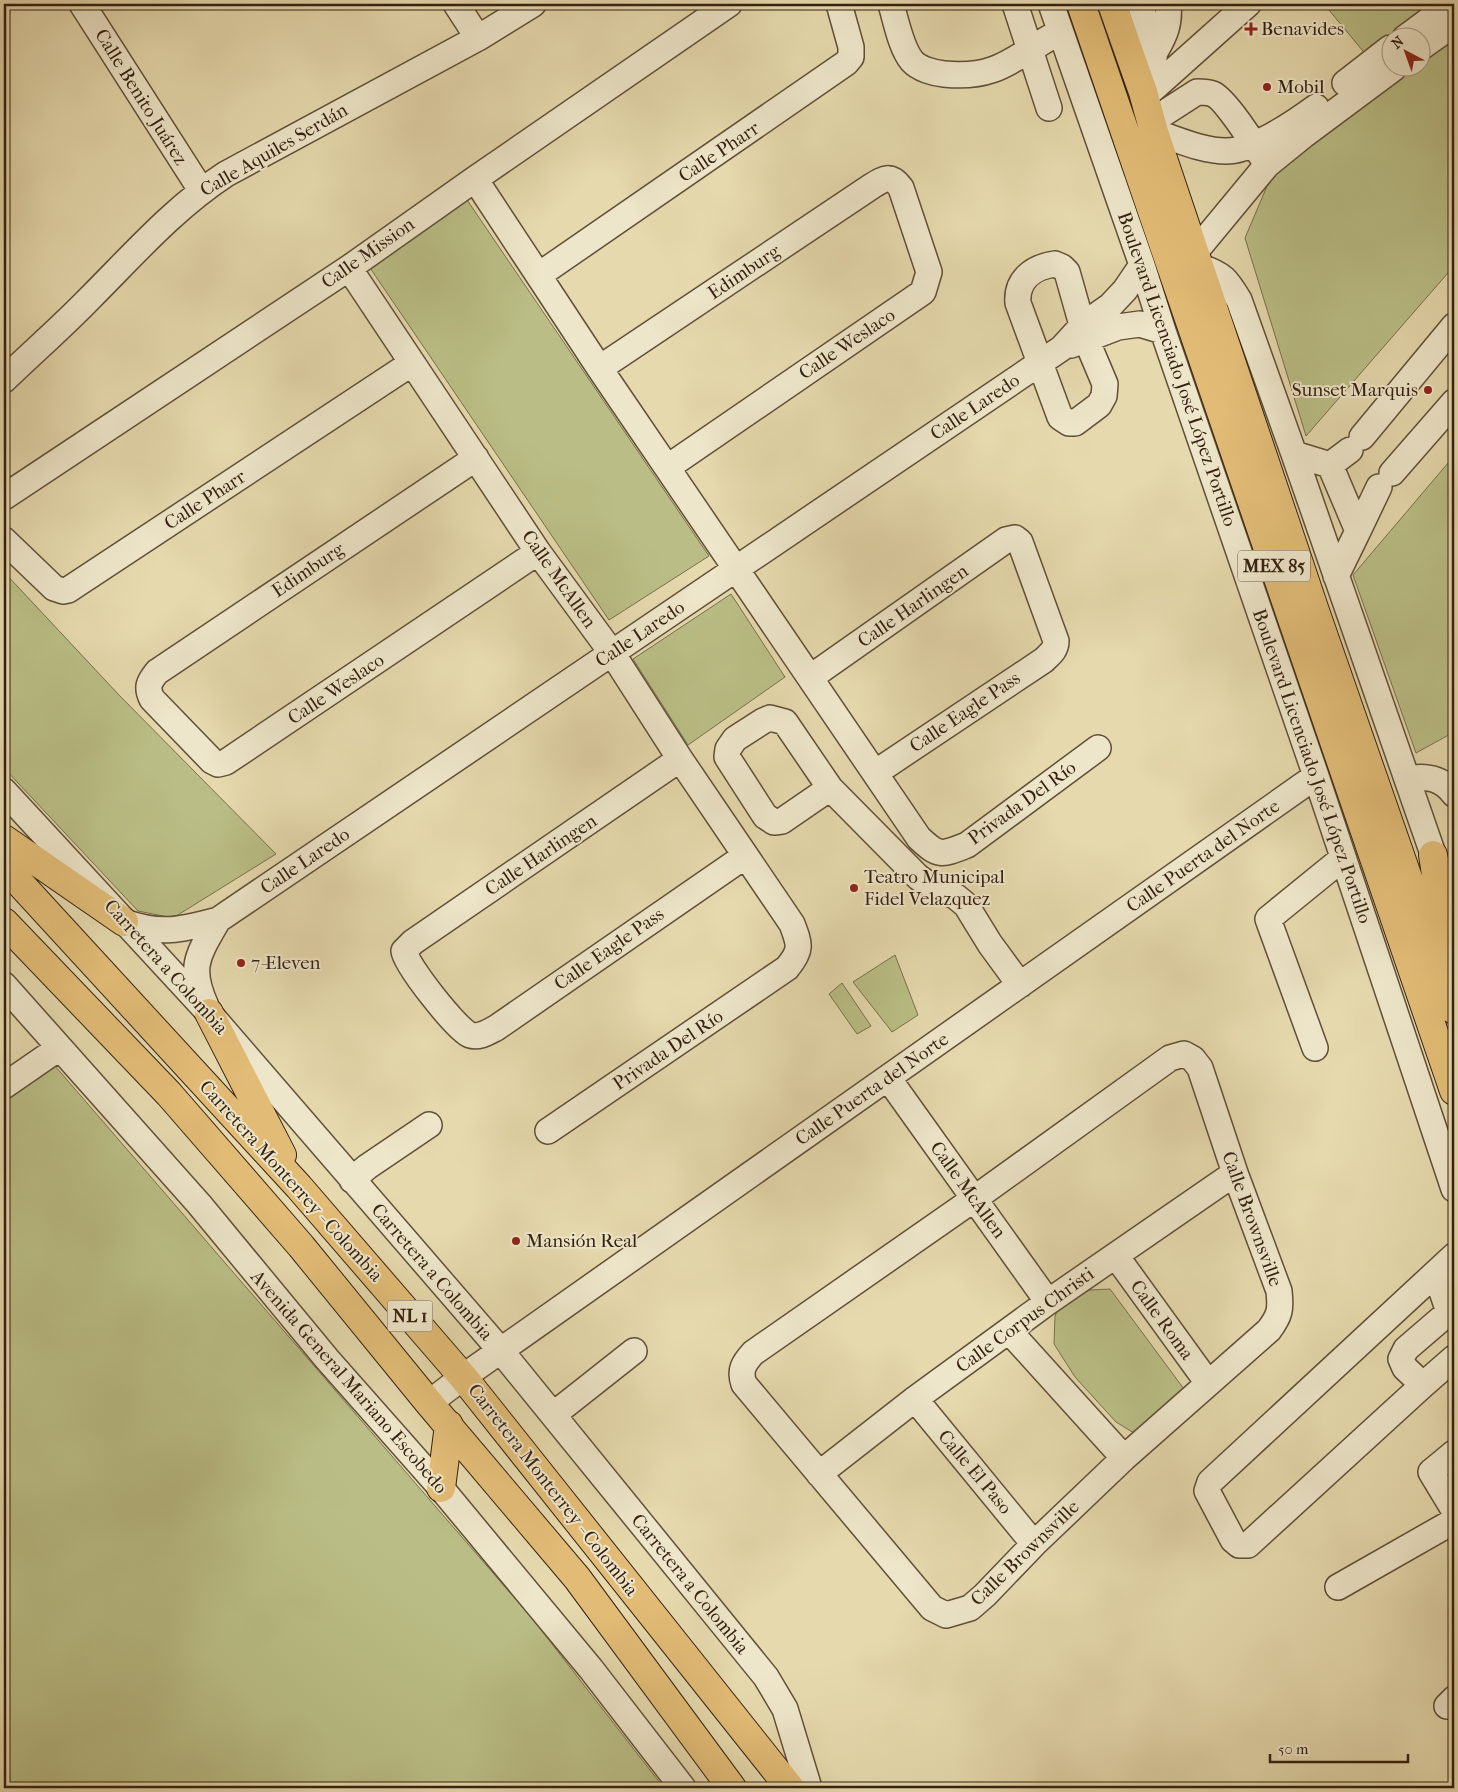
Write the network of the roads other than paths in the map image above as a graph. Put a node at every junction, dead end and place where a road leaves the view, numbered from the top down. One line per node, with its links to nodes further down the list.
1 (82, 4): 30 (street, Calle Benito Juárez)
2 (533, 4): 18 (street, Calle Aquiles Serdán)
3 (729, 4): 28 (street, Calle Mission)
4 (839, 4): 34 (street, Calle Pharr)
5 (891, 4): 20 (street)
6 (1015, 4): 20 (street)
7 (1051, 4): 17 (street, Boulevard Licenciado José López Portillo)
8 (1081, 4): 85 (main road, Boulevard Licenciado José López Portillo / MEX 85)
9 (1112, 4): 25 (main road, MEX 85)
10 (1140, 4): 21 (street)
11 (1168, 4): 21 (street)
12 (1248, 4): 25 (street)
13 (1451, 4): 16 (street)
14 (462, 6): 18 (street)
15 (1454, 24): 19 (street)
16 (1419, 28)
17 (1060, 32): 20 (street); 32 (street, Boulevard Licenciado José López Portillo)
18 (478, 38): 30 (street, Calle Aquiles Serdán)
19 (1430, 41)
20 (1029, 50): 24 (street)
21 (1155, 52): 25 (street)
22 (1380, 66): 26 (street)
23 (1380, 67): 27 (street)
24 (1049, 108)
25 (1148, 111): 26 (street); 26 (street); 31 (main road, MEX 85)
26 (1254, 144): 27 (street)
27 (1267, 166): 31 (street)
28 (475, 178): 33 (street, Calle Mission); 34 (street)
29 (890, 178): 40 (street, Edimburg); 46 (street, Calle Weslaco)
30 (201, 190): 41 (street, Calle Aquiles Serdán)
31 (1198, 260): 44 (street); 78 (main road, MEX 85)
32 (1142, 265): 36 (street, Boulevard Licenciado José López Portillo); 37 (street, Calle Laredo)
33 (349, 268): 39 (street, Calle McAllen); 47 (street, Calle Mission)
34 (539, 275): 40 (street)
35 (1454, 326): 43 (street)
36 (1163, 331): 37 (street, Calle Laredo); 60 (street, Boulevard Licenciado José López Portillo)
37 (1085, 332): 38 (street, Calle Laredo); 38 (street); 38 (street)
38 (1040, 362): 52 (street, Calle Laredo)
39 (412, 363): 45 (street, Calle McAllen); 50 (street, Calle Pharr)
40 (600, 368): 46 (street)
41 (4, 380)
42 (1454, 402): 48 (street)
43 (1347, 451): 44 (street); 48 (street)
44 (1294, 454): 53 (street)
45 (476, 458): 51 (street, Calle McAllen); 56 (street, Edimburg)
46 (668, 467): 52 (street)
47 (4, 497)
48 (1358, 531): 53 (street)
49 (1016, 538): 55 (street, Calle Harlingen); 59 (street, Calle Eagle Pass)
50 (4, 540)
51 (538, 552): 54 (street, Calle McAllen); 56 (street, Calle Weslaco)
52 (736, 569): 54 (street, Calle Laredo); 55 (street)
53 (1336, 576): 61 (street)
54 (612, 653): 58 (street, Calle McAllen); 71 (street, Calle Laredo)
55 (812, 677): 59 (street)
56 (148, 688)
57 (1098, 748): 59 (street, Privada Del Río)
58 (680, 760): 67 (street, Calle McAllen); 80 (street, Calle Harlingen)
59 (875, 773)
60 (1316, 776): 68 (street, Boulevard Licenciado José López Portillo); 76 (street, Calle Puerta del Norte)
61 (1407, 779): 64 (street); 66 (street)
62 (830, 788): 76 (street)
63 (4, 791): 73 (street, Carretera a Colombia)
64 (1454, 794)
65 (4, 838): 73 (main road)
66 (1433, 855): 70 (street); 77 (main road)
67 (745, 856): 74 (street, Calle McAllen); 80 (street, Calle Eagle Pass)
68 (1343, 858): 82 (street); 91 (street, Boulevard Licenciado José López Portillo)
69 (4, 866): 90 (main road, Carretera Monterrey - Colombia / NL 1)
70 (1452, 895)
71 (218, 920): 73 (street, Calle Laredo); 79 (street, Calle Laredo)
72 (4, 922): 105 (main road, Carretera Monterrey - Colombia / NL 1)
73 (124, 922): 79 (street, Carretera a Colombia)
74 (787, 968): 87 (street, Privada Del Río)
75 (4, 985): 81 (street, Avenida General Mariano Escobedo)
76 (1020, 986): 83 (street, Calle Puerta del Norte)
77 (1454, 1001)
78 (1454, 1010)
79 (209, 1014): 89 (street, Carretera a Colombia); 90 (main road)
80 (471, 1035)
81 (59, 1048): 84 (street); 111 (street, Avenida General Mariano Escobedo)
82 (1314, 1048)
83 (888, 1078): 92 (street, Calle McAllen); 98 (street, Calle Puerta del Norte)
84 (4, 1086)
85 (1454, 1092)
86 (429, 1125): 89 (street)
87 (548, 1132)
88 (1235, 1173): 92 (street, Calle Brownsville); 93 (street, Calle Corpus Christi); 102 (street, Calle Brownsville)
89 (352, 1180): 98 (street, Carretera a Colombia)
90 (299, 1187): 101 (main road, Carretera Monterrey - Colombia / NL 1)
91 (1454, 1189)
92 (974, 1199): 96 (street, Calle McAllen); 110 (street, Calle Brownsville)
93 (1116, 1256): 96 (street, Calle Corpus Christi); 102 (street, Calle Roma)
94 (1454, 1256): 95 (street)
95 (1436, 1274): 103 (street); 103 (street)
96 (1048, 1302): 97 (street, Calle Corpus Christi)
97 (1009, 1331): 104 (street, Calle Corpus Christi); 109 (street)
98 (501, 1351): 101 (street, Calle Puerta del Norte); 106 (street, Carretera a Colombia)
99 (634, 1351): 106 (street)
100 (1454, 1358): 103 (street)
101 (463, 1377): 105 (street, Calle Puerta del Norte); 118 (main road, Carretera Monterrey - Colombia / NL 1)
102 (1208, 1383): 109 (street, Calle Brownsville)
103 (1424, 1385)
104 (915, 1400): 110 (street, Calle Corpus Christi); 114 (street, Calle El Paso)
105 (429, 1403): 107 (main road, Carretera Monterrey - Colombia / NL 1)
106 (553, 1415): 119 (street, Carretera a Colombia)
107 (449, 1425): 111 (main road); 117 (main road, Carretera Monterrey - Colombia / NL 1)
108 (1454, 1453): 112 (street)
109 (1124, 1458): 114 (street, Calle Brownsville)
110 (819, 1474): 114 (street, Calle Brownsville)
111 (441, 1488): 116 (street, Avenida General Mariano Escobedo)
112 (1454, 1510)
113 (1454, 1521): 115 (street)
114 (1034, 1544)
115 (1338, 1587)
116 (683, 1788)
117 (732, 1788)
118 (790, 1788)
119 (809, 1788)

